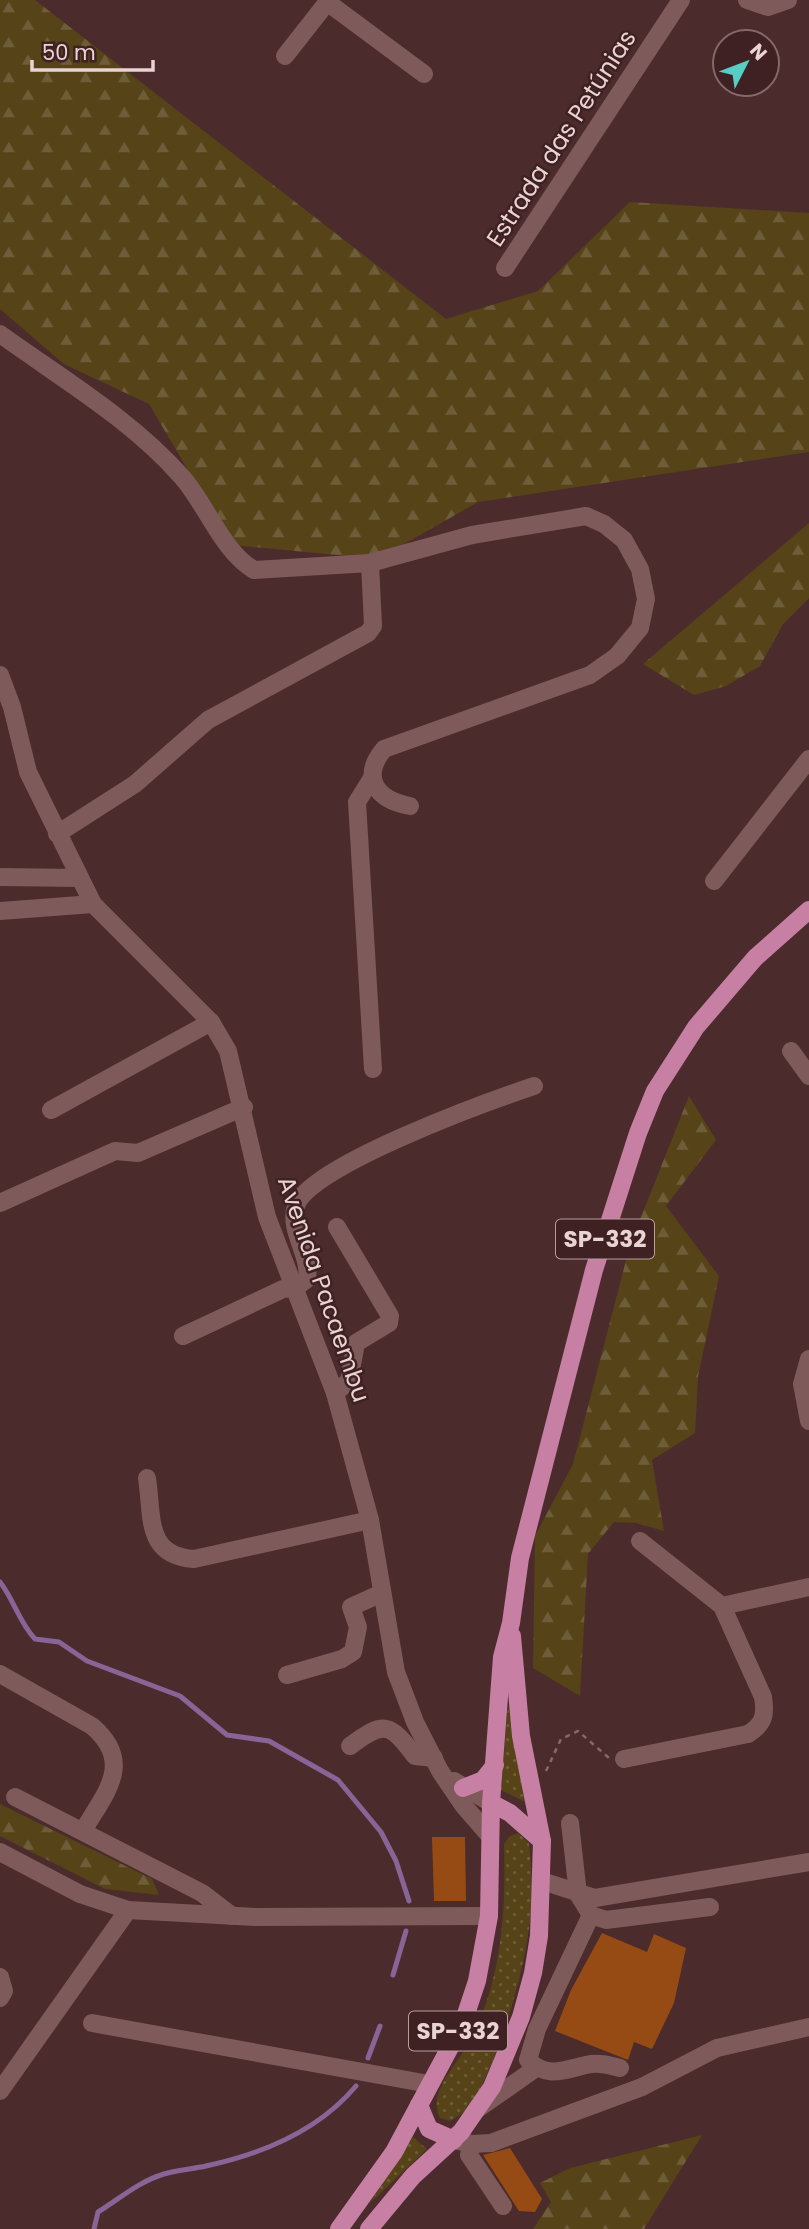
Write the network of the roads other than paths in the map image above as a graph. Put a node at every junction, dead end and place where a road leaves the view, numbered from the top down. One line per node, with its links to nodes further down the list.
1 (681, 0): 7 (street, Estrada das Petúnias)
2 (747, 0): 4 (street)
3 (328, 1): 5 (street); 6 (street)
4 (786, 1)
5 (285, 55)
6 (424, 74)
7 (505, 268)
8 (0, 334): 9 (street)
9 (370, 563): 12 (street); 14 (street)
10 (0, 675): 14 (street, Avenida Pacaembu)
11 (809, 759): 17 (street)
12 (372, 778): 13 (street); 23 (street)
13 (410, 806)
14 (57, 834): 16 (street, Avenida Pacaembu)
15 (0, 877): 16 (street)
16 (79, 878): 18 (street, Avenida Pacaembu)
17 (714, 881)
18 (93, 904): 20 (street); 21 (street, Avenida Pacaembu)
19 (809, 910): 41 (main road, SP-332)
20 (0, 911)
21 (211, 1022): 26 (street, Avenida Pacaembu); 27 (street)
22 (791, 1051): 24 (street)
23 (373, 1069)
24 (809, 1076)
25 (534, 1086): 30 (street)
26 (244, 1107): 28 (street); 30 (street, Avenida Pacaembu)
27 (51, 1110)
28 (0, 1203)
29 (337, 1227): 33 (street)
30 (295, 1288): 31 (street); 33 (street, Avenida Pacaembu)
31 (183, 1336)
32 (809, 1359): 34 (street)
33 (335, 1393): 36 (street, Avenida Pacaembu)
34 (809, 1421)
35 (147, 1478): 36 (street)
36 (370, 1520): 39 (street, Avenida Pacaembu)
37 (640, 1541): 40 (street)
38 (809, 1587): 40 (street)
39 (383, 1593): 43 (street); 46 (street, Avenida Pacaembu)
40 (722, 1606): 45 (street)
41 (511, 1623): 47 (main road, SP-332); 55 (main road, SP-332)
42 (0, 1674): 53 (street)
43 (287, 1675)
44 (350, 1746): 46 (street)
45 (624, 1759)
46 (437, 1765): 48 (street); 54 (street, Avenida Pacaembu)
47 (495, 1765): 48 (main road); 50 (main road, SP-332)
48 (463, 1788): 50 (street)
49 (15, 1797): 53 (street)
50 (491, 1803): 52 (main road); 54 (main road, SP-332)
51 (569, 1823): 59 (street)
52 (526, 1828): 54 (main road); 55 (main road)
53 (83, 1831): 63 (street)
54 (490, 1836): 64 (main road, SP-332)
55 (542, 1841): 58 (main road, SP-332)
56 (0, 1852): 61 (street)
57 (809, 1862): 59 (street)
58 (542, 1881): 59 (street); 74 (main road, SP-332)
59 (578, 1894): 62 (street)
60 (710, 1907): 62 (street)
61 (128, 1910): 63 (street); 72 (street)
62 (591, 1915): 69 (street)
63 (232, 1916): 64 (street)
64 (489, 1916): 71 (main road, SP-332)
65 (0, 1977): 66 (street)
66 (0, 1998)
67 (92, 2023): 71 (street)
68 (809, 2027): 76 (street)
69 (536, 2068): 70 (street); 74 (street)
70 (620, 2068)
71 (429, 2084): 73 (main road, SP-332)
72 (0, 2091)
73 (419, 2105): 75 (main road); 78 (main road, SP-332)
74 (477, 2109): 75 (main road, SP-332)
75 (454, 2140): 76 (street); 79 (main road, SP-332)
76 (472, 2144): 77 (street)
77 (503, 2206)
78 (339, 2229)
79 (369, 2229)

